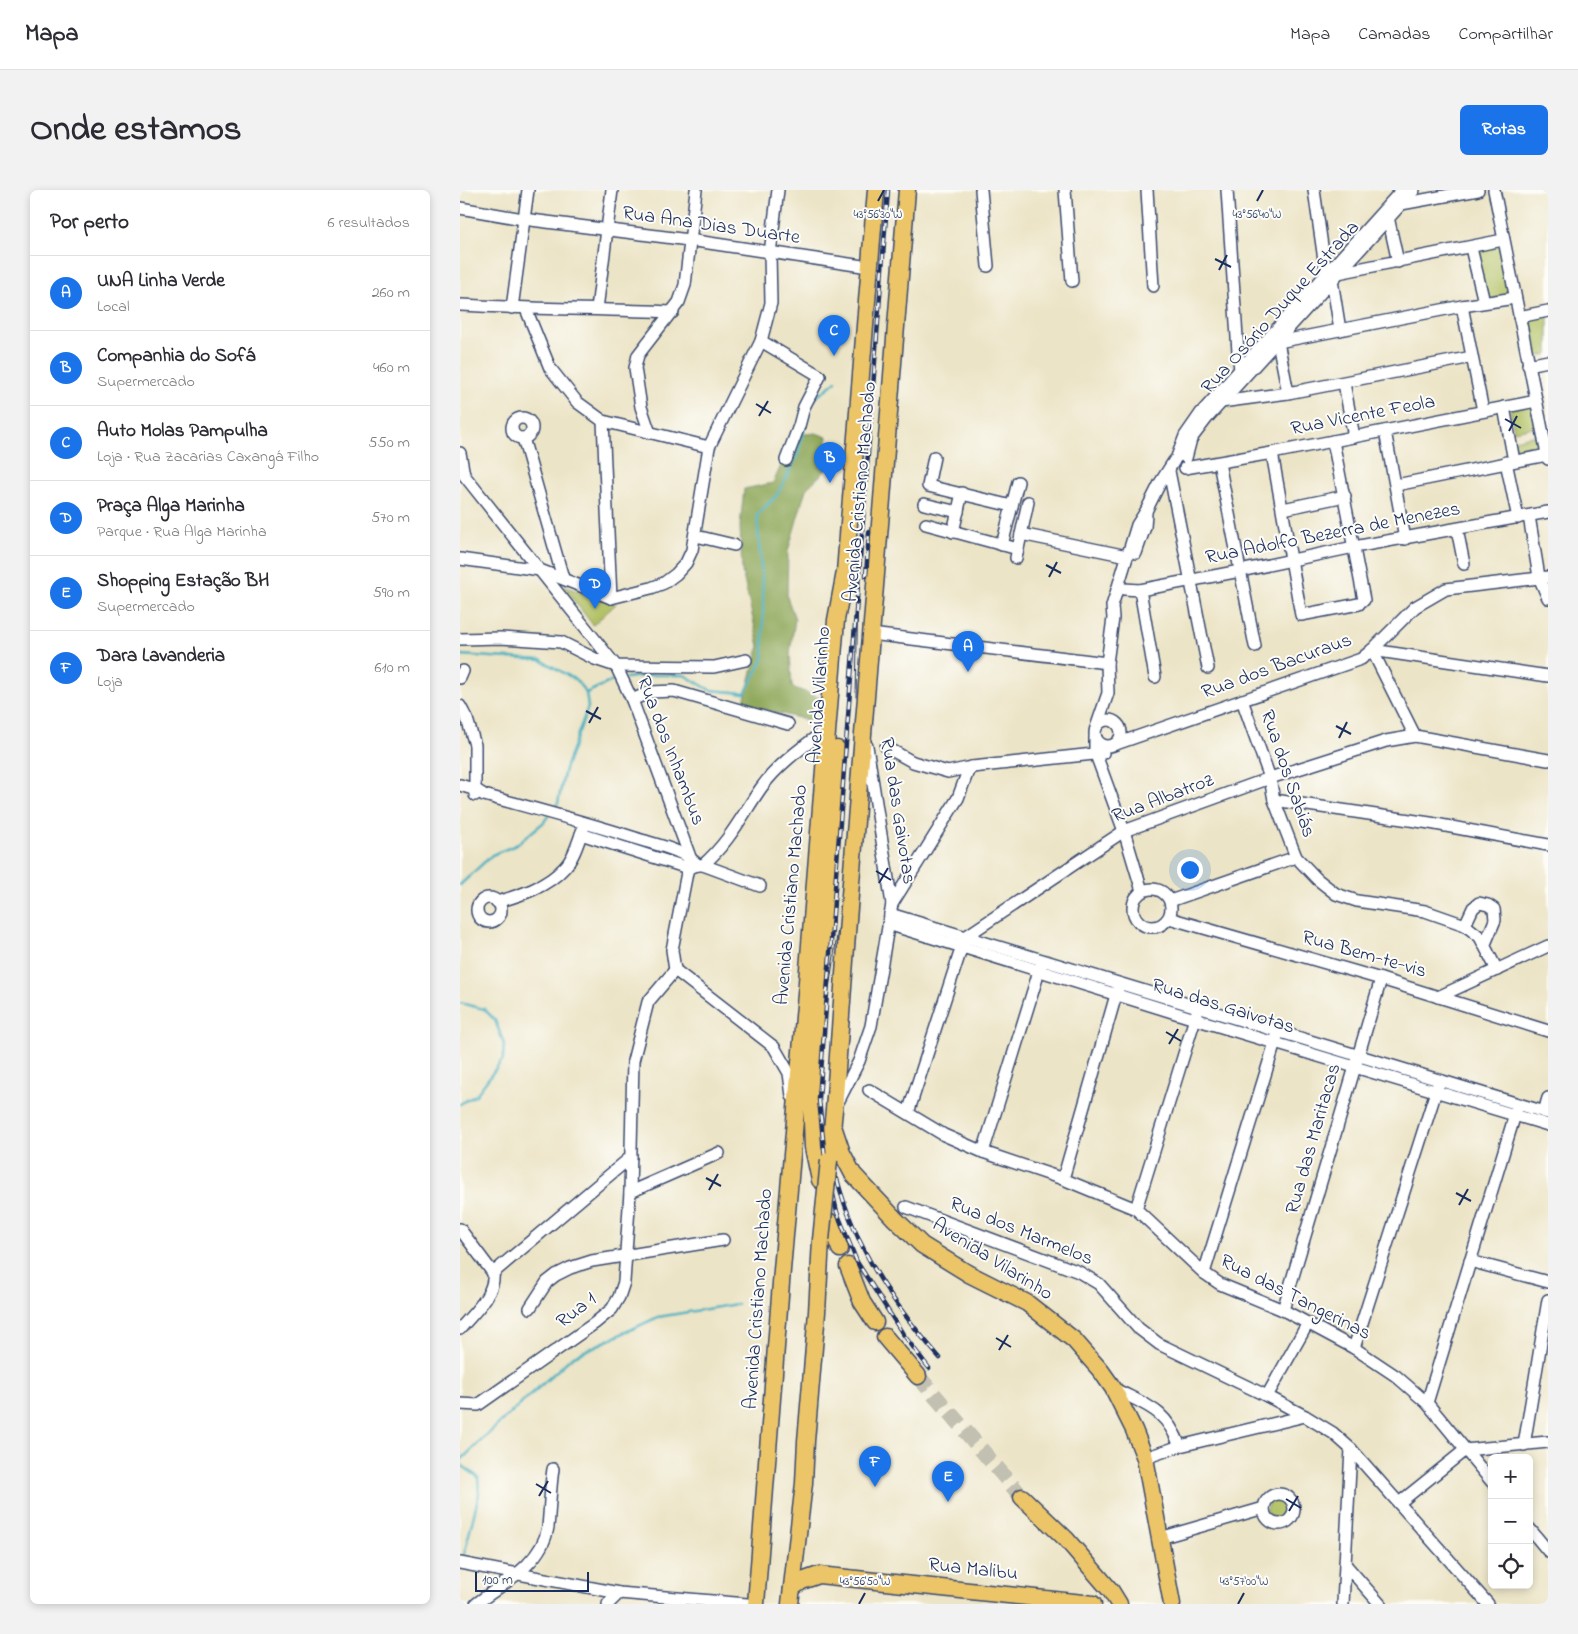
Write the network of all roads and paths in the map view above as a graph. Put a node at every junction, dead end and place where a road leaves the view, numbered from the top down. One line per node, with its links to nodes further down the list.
1 (528, 190): 18 (street)
2 (612, 190): 19 (street)
3 (696, 190): 20 (street)
4 (778, 190): 23 (street)
5 (876, 190): 26 (highway, Avenida Cristiano Machado)
6 (906, 190): 105 (highway, Avenida Cristiano Machado)
7 (981, 190): 25 (street)
8 (1065, 190): 28 (street)
9 (1147, 190): 29 (street)
10 (1227, 190): 46 (street)
11 (1314, 190): 27 (street)
12 (1414, 190): 15 (street, Rua Osório Duque Estrada)
13 (1478, 190): 15 (street)
14 (1494, 190): 21 (street)
15 (1399, 197): 17 (street, Rua Osório Duque Estrada)
16 (460, 208): 18 (street, Rua Ana Dias Duarte)
17 (1385, 214): 24 (street); 27 (street, Rua Osório Duque Estrada)
18 (523, 219): 19 (street, Rua Ana Dias Duarte); 34 (street)
19 (606, 230): 20 (street, Rua Ana Dias Duarte); 36 (street)
20 (689, 240): 23 (street, Rua Ana Dias Duarte); 38 (street)
21 (1503, 240): 22 (street); 30 (street)
22 (1471, 248): 24 (street); 31 (street)
23 (770, 253): 26 (street, Rua Ana Dias Duarte); 42 (street)
24 (1398, 262): 27 (street)
25 (988, 266)
26 (869, 267): 96 (highway, Avenida Cristiano Machado)
27 (1332, 277): 40 (street); 41 (street, Rua Osório Duque Estrada)
28 (1072, 281)
29 (1153, 286)
30 (1515, 298): 31 (street); 39 (street)
31 (1484, 302): 33 (street)
32 (460, 305): 34 (street)
33 (1462, 306): 40 (street); 43 (street)
34 (512, 308): 35 (street)
35 (526, 309): 36 (street); 53 (street)
36 (597, 309): 38 (street)
37 (1548, 311): 39 (street)
38 (673, 312): 55 (street)
39 (1519, 317): 45 (street)
40 (1340, 330): 41 (street)
41 (1274, 338): 46 (street, Rua Osório Duque Estrada); 48 (street)
42 (761, 341): 59 (street); 64 (street)
43 (1472, 357): 47 (street); 52 (street)
44 (1548, 361): 45 (street)
45 (1528, 365): 50 (street)
46 (1243, 372): 49 (street, Rua Osório Duque Estrada)
47 (1344, 383): 48 (street); 56 (street)
48 (1288, 393): 49 (street)
49 (1218, 400): 67 (street, Rua Osório Duque Estrada)
50 (1536, 401): 51 (street, Rua Vicente Feola); 63 (street)
51 (1504, 407): 52 (street, Rua Vicente Feola); 65 (street)
52 (1483, 411): 54 (street, Rua Vicente Feola)
53 (603, 421): 55 (street); 102 (street)
54 (1385, 431): 56 (street, Rua Vicente Feola); 70 (street)
55 (650, 433): 59 (street)
56 (1354, 437): 58 (street, Rua Vicente Feola)
57 (523, 438): 98 (street)
58 (1333, 442): 61 (street, Rua Vicente Feola); 72 (street)
59 (709, 447): 85 (street)
60 (460, 453): 68 (street)
61 (1272, 454): 66 (street, Rua Vicente Feola); 76 (street)
62 (934, 457): 71 (street)
63 (1548, 457): 65 (street)
64 (786, 460)
65 (1510, 462): 70 (street); 80 (street)
66 (1219, 463): 67 (street, Rua Vicente Feola); 95 (street)
67 (1180, 465): 77 (street, Rua Osório Duque Estrada); 99 (street)
68 (462, 474): 94 (street, Rua dos Inhambus)
69 (1018, 482): 75 (street)
70 (1396, 485): 86 (street)
71 (962, 493): 75 (street); 78 (street)
72 (1345, 496): 76 (street); 89 (street)
73 (1028, 502): 84 (street)
74 (924, 504): 78 (street)
75 (1012, 506): 87 (street)
76 (1283, 509): 92 (street)
77 (1146, 511): 90 (street, Rua Osório Duque Estrada); 100 (street, Rua Osório Duque Estrada)
78 (958, 512): 83 (street)
79 (1548, 512): 80 (street, Rua Adolfo Bezerra de Menezes)
80 (1523, 517): 82 (street, Rua Adolfo Bezerra de Menezes); 97 (street)
81 (926, 524): 83 (street)
82 (1457, 529): 86 (street, Rua Adolfo Bezerra de Menezes); 93 (street)
83 (953, 532): 87 (street)
84 (1021, 534): 87 (street); 90 (street)
85 (696, 536): 88 (street); 102 (street)
86 (1405, 539): 89 (street, Rua Adolfo Bezerra de Menezes)
87 (1002, 544)
88 (734, 545)
89 (1354, 547): 92 (street, Rua Adolfo Bezerra de Menezes); 92 (street, Rua dos Bacuraus)
90 (1126, 556): 104 (street, Rua Osório Duque Estrada)
91 (460, 559): 94 (street)
92 (1293, 560): 95 (street, Rua Adolfo Bezerra de Menezes)
93 (1464, 564)
94 (540, 570): 98 (street); 112 (street, Rua dos Inhambus)
95 (1240, 571): 99 (street, Rua Adolfo Bezerra de Menezes); 107 (street)
96 (844, 572): 123 (highway, Avenida Cristiano Machado); 174 (highway, Avenida Vilarinho)
97 (1544, 577): 103 (street); 108 (street, Rua dos Bacuraus)
98 (563, 578): 102 (street)
99 (1192, 580): 101 (street, Rua Adolfo Bezerra de Menezes); 111 (street)
100 (1124, 589): 101 (street, Rua Adolfo Bezerra de Menezes); 104 (street, Rua Osório Duque Estrada)
101 (1140, 590): 114 (street)
102 (611, 598)
103 (1548, 598)
104 (1113, 618): 110 (street, Rua Osório Duque Estrada)
105 (871, 634): 110 (street); 120 (highway, Avenida Cristiano Machado)
106 (460, 639): 112 (street)
107 (1256, 646)
108 (1372, 650): 113 (street); 117 (street, Rua dos Bacuraus); 125 (street)
109 (746, 660): 112 (street)
110 (1108, 663): 115 (street, Rua Osório Duque Estrada)
111 (1208, 668)
112 (619, 671): 116 (street, Rua dos Inhambus)
113 (1548, 676)
114 (1155, 677)
115 (1108, 693): 121 (street, Rua Osório Duque Estrada); 122 (street, Rua Osório Duque Estrada)
116 (631, 696): 119 (street); 140 (street, Rua dos Inhambus)
117 (1242, 700): 124 (street, Rua dos Bacuraus); 130 (street, Rua dos Sabiás)
118 (460, 706): 133 (street)
119 (788, 724)
120 (864, 724): 145 (street, Rua das Gaivotas); 167 (highway, Avenida Cristiano Machado)
121 (1117, 724): 122 (street); 124 (street); 127 (street)
122 (1097, 725): 127 (street, Rua Osório Duque Estrada)
123 (827, 729): 140 (street); 168 (highway, Avenida Cristiano Machado)
124 (1147, 734): 127 (street, Rua dos Bacuraus)
125 (1415, 736): 128 (street, Rua Albatroz); 130 (street, Rua Albatroz)
126 (886, 747): 129 (street, Rua dos Bacuraus)
127 (1104, 751): 129 (street, Rua dos Bacuraus); 136 (street)
128 (1548, 760)
129 (972, 767): 145 (street)
130 (1270, 778): 134 (street, Rua dos Sabiás); 136 (street, Rua Albatroz)
131 (460, 785): 133 (street)
132 (460, 793): 133 (street)
133 (478, 794): 135 (street)
134 (1274, 800): 138 (street); 139 (street, Rua dos Sabiás)
135 (586, 822): 137 (street); 140 (street)
136 (1124, 831): 142 (street); 148 (street, Rua Albatroz)
137 (581, 834): 140 (street); 144 (street)
138 (1548, 845)
139 (1296, 857): 143 (street); 147 (street, Rua dos Sabiás)
140 (695, 864): 141 (street); 152 (street)
141 (760, 886)
142 (1142, 891): 143 (street); 146 (street)
143 (1170, 901): 146 (street)
144 (497, 902)
145 (890, 914): 148 (street, Rua das Gaivotas); 167 (street)
146 (1169, 918): 154 (street, Rua Bem-te-vis)
147 (1465, 925): 149 (street, Rua dos Sabiás); 149 (street)
148 (964, 942): 151 (street, Rua das Gaivotas); 165 (street)
149 (1485, 944): 153 (street, Rua dos Sabiás)
150 (1548, 946): 153 (street)
151 (1041, 966): 155 (street, Rua das Gaivotas); 170 (street)
152 (675, 970): 168 (street); 172 (street, Rua 1)
153 (1497, 970): 156 (street)
154 (1381, 980): 156 (street, Rua Bem-te-vis); 160 (street, Rua das Maritacas)
155 (1118, 989): 157 (street, Rua das Gaivotas); 173 (street)
156 (1438, 997): 158 (street, Rua Bem-te-vis)
157 (1197, 1014): 159 (street, Rua das Gaivotas); 177 (street)
158 (1548, 1031)
159 (1277, 1037): 160 (street, Rua das Gaivotas); 186 (street)
160 (1357, 1061): 161 (street, Rua das Gaivotas); 190 (street, Rua das Maritacas)
161 (1438, 1086): 164 (street, Rua das Gaivotas); 195 (street)
162 (869, 1090): 165 (street, Rua das Tangerinas)
163 (1548, 1098): 166 (street)
164 (1516, 1109): 166 (street, Rua das Gaivotas); 169 (street, Rua das Gaivotas); 183 (street)
165 (908, 1113): 170 (street, Rua das Tangerinas)
166 (1546, 1113)
167 (833, 1118): 197 (highway, Avenida Vilarinho); 221 (highway, Avenida Cristiano Machado, bridge)
168 (795, 1121): 225 (highway, Avenida Cristiano Machado)
169 (1548, 1125)
170 (983, 1152): 173 (street, Rua das Tangerinas)
171 (719, 1153): 175 (street)
172 (631, 1157): 175 (street, Rua 1); 185 (street)
173 (1063, 1179): 177 (street, Rua das Tangerinas)
174 (820, 1180)
175 (630, 1192): 182 (street, Rua 1)
176 (906, 1206): 198 (street, Rua dos Marmelos)
177 (1136, 1209): 186 (street, Rua das Tangerinas)
178 (830, 1222): 181 (highway)
179 (460, 1229): 185 (street)
180 (724, 1240): 182 (street)
181 (840, 1250)
182 (626, 1256): 189 (street); 200 (street, Rua 1)
183 (1470, 1261): 187 (street); 199 (street)
184 (848, 1266): 191 (highway)
185 (493, 1273): 193 (street)
186 (1204, 1273): 190 (street, Rua das Tangerinas)
187 (1548, 1282)
188 (1548, 1300): 203 (street)
189 (530, 1308)
190 (1283, 1310): 192 (street, Rua das Tangerinas)
191 (875, 1322)
192 (1308, 1323): 195 (street, Rua das Tangerinas); 198 (street)
193 (460, 1329)
194 (885, 1337): 196 (highway)
195 (1354, 1348): 199 (street, Rua das Tangerinas)
196 (918, 1376)
197 (1113, 1388): 204 (street); 207 (highway, Avenida Vilarinho)
198 (1267, 1396): 201 (street, Rua dos Marmelos)
199 (1426, 1403): 206 (street, Rua das Tangerinas)
200 (460, 1404)
201 (1305, 1416): 204 (street); 205 (street, Rua dos Marmelos)
202 (1548, 1442): 203 (street)
203 (1524, 1445): 206 (street)
204 (1180, 1446): 207 (street)
205 (1351, 1448): 211 (street, Rua dos Marmelos); 218 (street)
206 (1465, 1450): 209 (street, Rua das Tangerinas); 211 (street)
207 (1146, 1458): 214 (highway, Avenida Vilarinho)
208 (553, 1469): 219 (street)
209 (1488, 1477)
210 (1022, 1497): 216 (highway)
211 (1399, 1503): 232 (street, Rua dos Marmelos)
212 (1264, 1508): 214 (street)
213 (1533, 1533): 215 (street)
214 (1160, 1538): 229 (highway, Avenida Vilarinho)
215 (1548, 1551)
216 (1076, 1552): 227 (highway); 228 (highway)
217 (460, 1563): 219 (street)
218 (1345, 1564): 230 (street); 231 (street)
219 (517, 1574): 220 (street); 222 (street)
220 (625, 1590): 223 (street); 224 (street)
221 (791, 1596): 226 (highway, Rua Malibu)
222 (476, 1604)
223 (608, 1604)
224 (747, 1604)
225 (756, 1604)
226 (1092, 1604)
227 (1109, 1604)
228 (1119, 1604)
229 (1172, 1604)
230 (1343, 1604)
231 (1380, 1604)
232 (1488, 1604)

